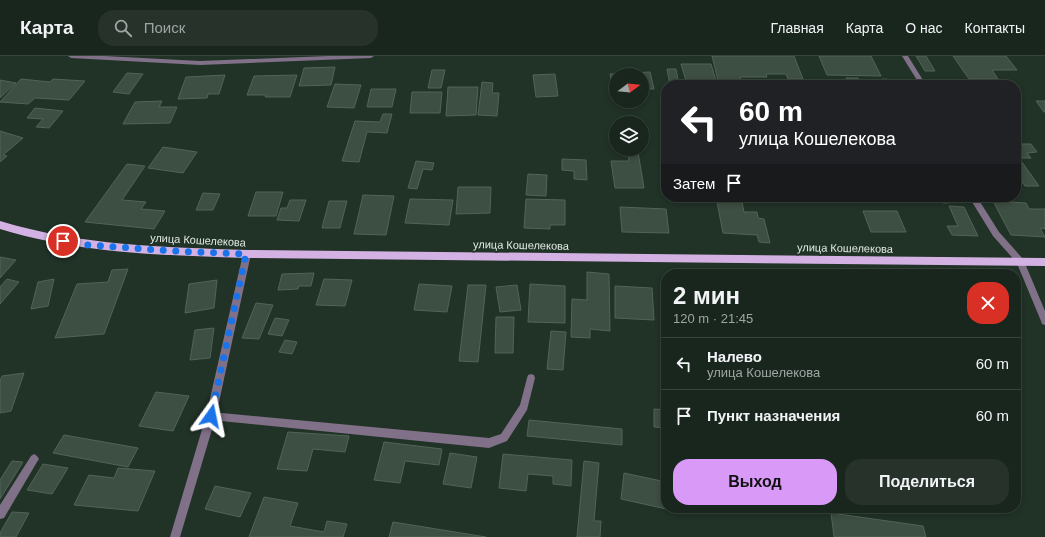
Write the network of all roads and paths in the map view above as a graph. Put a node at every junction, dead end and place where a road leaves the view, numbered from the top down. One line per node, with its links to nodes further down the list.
1 (71, 56): 2 (street)
2 (371, 56)
3 (905, 56): 4 (street)
4 (920, 80)
5 (976, 202): 8 (street)
6 (0, 225): 7 (main road, улица Кошелекова)
7 (246, 254): 8 (main road, улица Кошелекова); 12 (street)
8 (1020, 261): 9 (main road, улица Кошелекова); 10 (street)
9 (1045, 262)
10 (1045, 321)
11 (531, 378): 12 (street)
12 (211, 416): 15 (street)
13 (34, 459): 14 (street)
14 (0, 514)
15 (175, 537)

